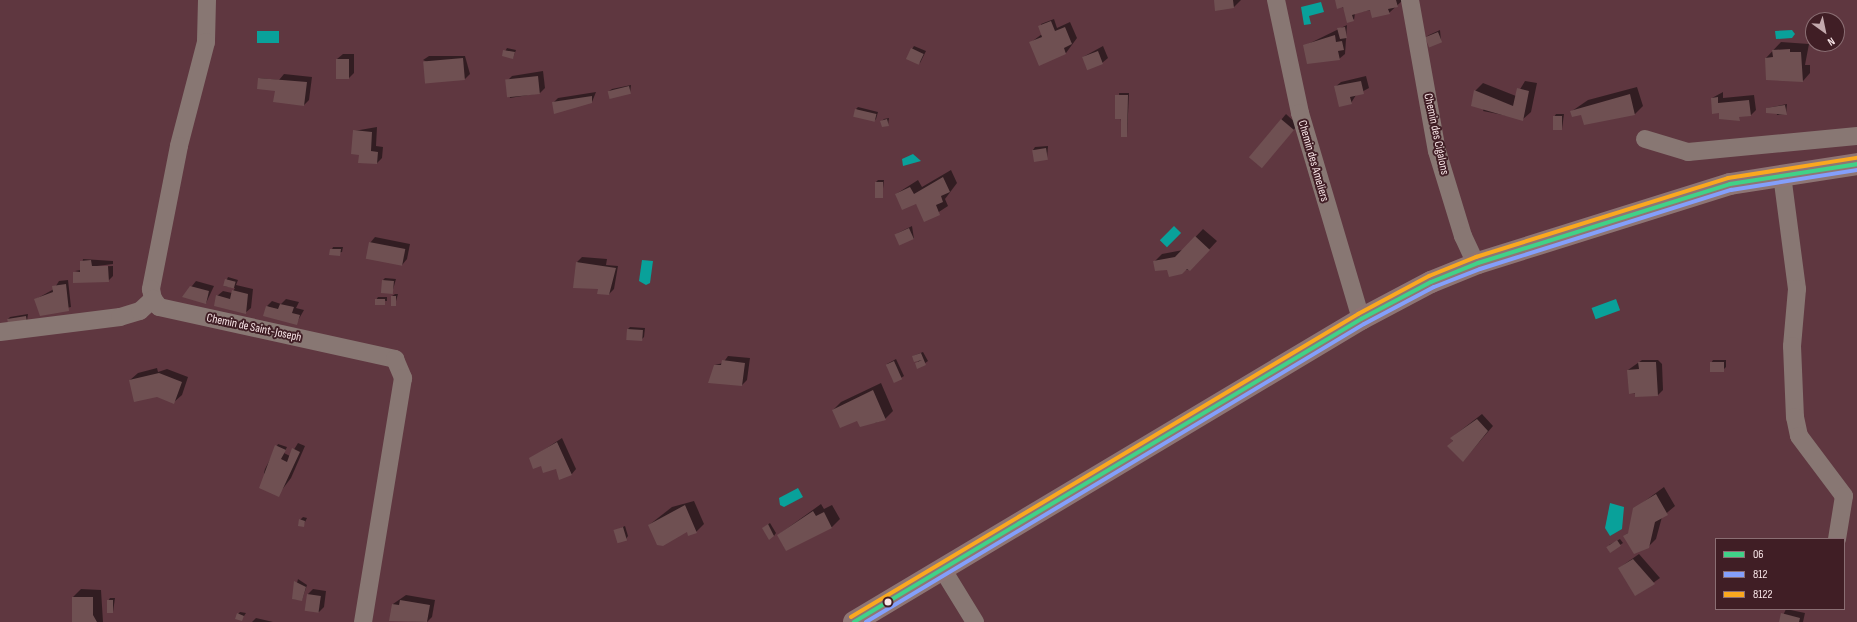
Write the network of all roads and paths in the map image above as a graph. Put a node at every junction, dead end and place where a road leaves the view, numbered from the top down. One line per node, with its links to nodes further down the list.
1 (207, 0): 9 (street)
2 (1276, 0): 10 (street, Chemin des Ameliers)
3 (1410, 0): 8 (street, Chemin des Cigalons)
4 (1857, 136): 5 (street)
5 (1645, 139)
6 (1857, 164): 7 (main road)
7 (1782, 175): 8 (main road); 12 (street)
8 (1476, 264): 10 (main road)
9 (153, 299): 11 (street); 14 (street, Chemin de Saint-Joseph)
10 (1361, 319): 13 (main road)
11 (0, 332)
12 (1837, 538)
13 (943, 570): 15 (main road); 16 (street)
14 (363, 622)
15 (854, 622)
16 (975, 622)

